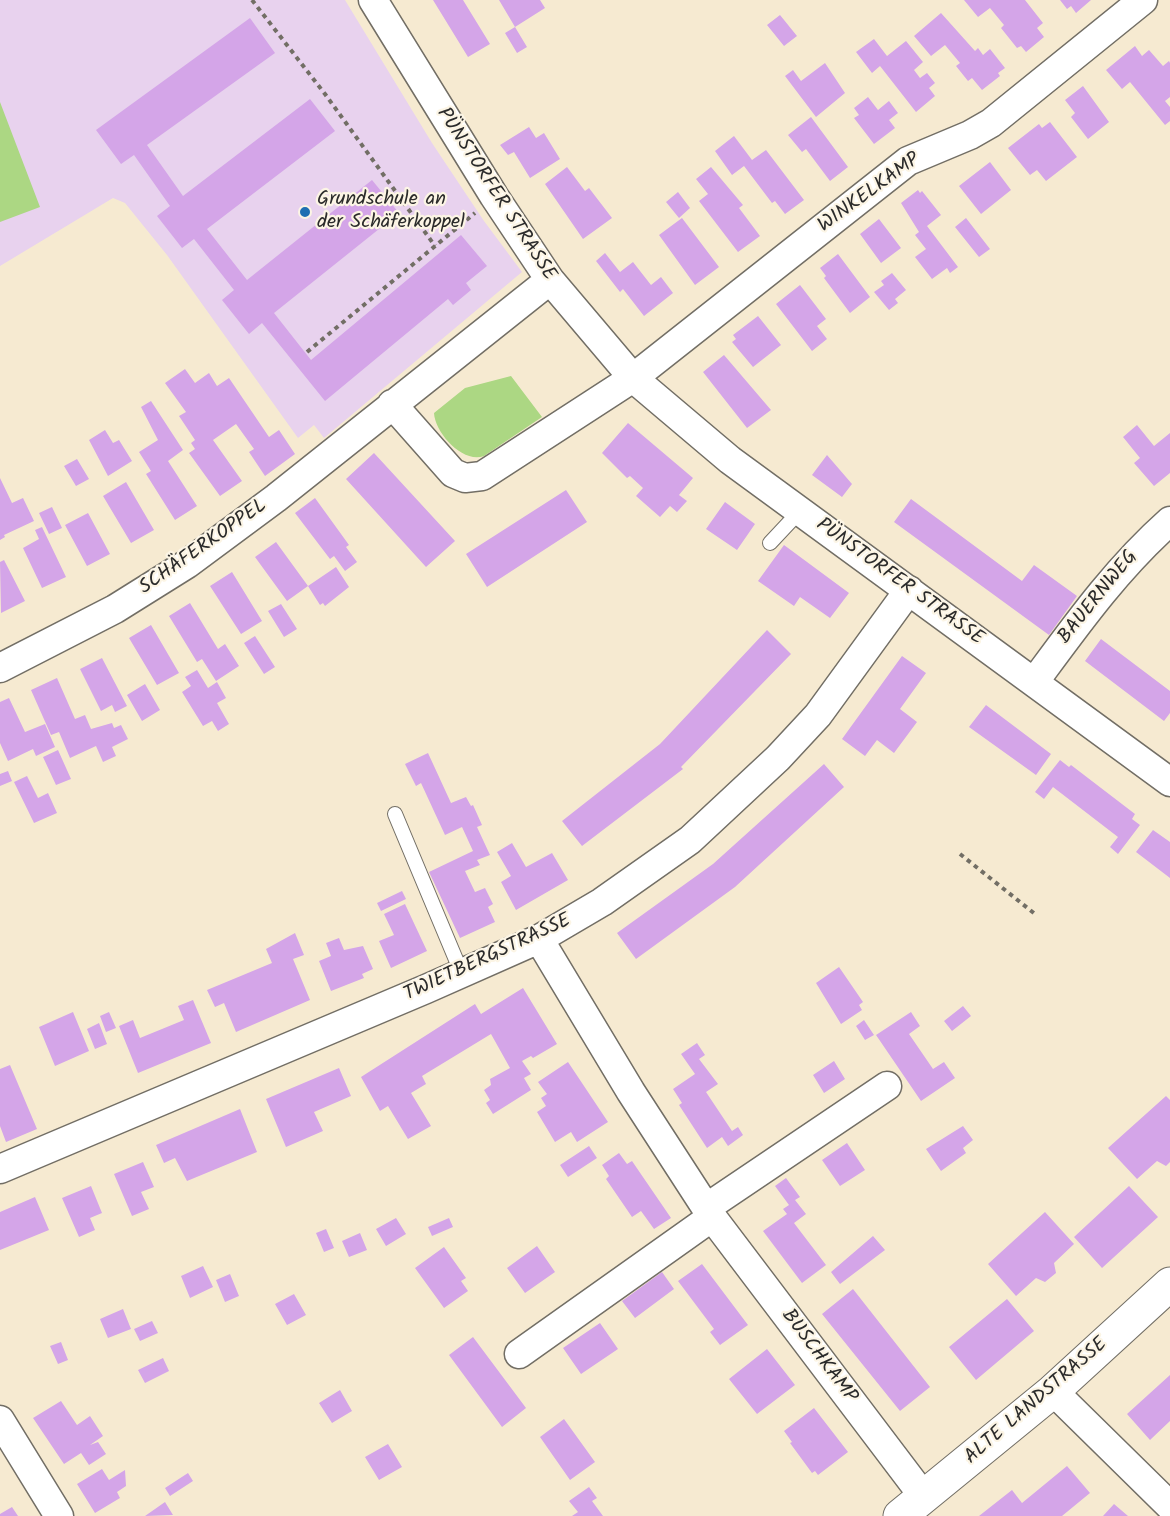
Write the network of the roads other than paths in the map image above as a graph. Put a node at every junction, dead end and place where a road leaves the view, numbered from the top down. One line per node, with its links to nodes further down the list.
1 (374, 0): 3 (street, PÜNSTORFER STRASSE)
2 (1143, 0): 4 (street, WINKELKAMP)
3 (550, 280): 4 (street, PÜNSTORFER STRASSE); 5 (street, SCHÄFERKOPPEL)
4 (633, 378): 5 (street); 6 (street, PÜNSTORFER STRASSE)
5 (392, 404): 10 (street, SCHÄFERKOPPEL)
6 (800, 511): 8 (lane); 9 (street, PÜNSTORFER STRASSE)
7 (1170, 521): 11 (street, BAUERNWEG)
8 (770, 543)
9 (909, 591): 11 (street, PÜNSTORFER STRASSE); 14 (street, TWIETBERGSTRASSE)
10 (0, 668)
11 (1035, 681): 12 (street, PÜNSTORFER STRASSE)
12 (1170, 782)
13 (395, 814): 15 (lane)
14 (539, 939): 15 (street, TWIETBERGSTRASSE); 18 (street, BUSCHKAMP)
15 (462, 974): 17 (street, TWIETBERGSTRASSE)
16 (887, 1086): 18 (street)
17 (0, 1169)
18 (709, 1213): 20 (street); 24 (street, BUSCHKAMP)
19 (1170, 1284): 21 (street, ALTE LANDSTRASSE)
20 (519, 1354)
21 (1053, 1391): 23 (street); 24 (street, ALTE LANDSTRASSE)
22 (0, 1420): 25 (street)
23 (1170, 1506)
24 (912, 1507)
25 (59, 1516)

